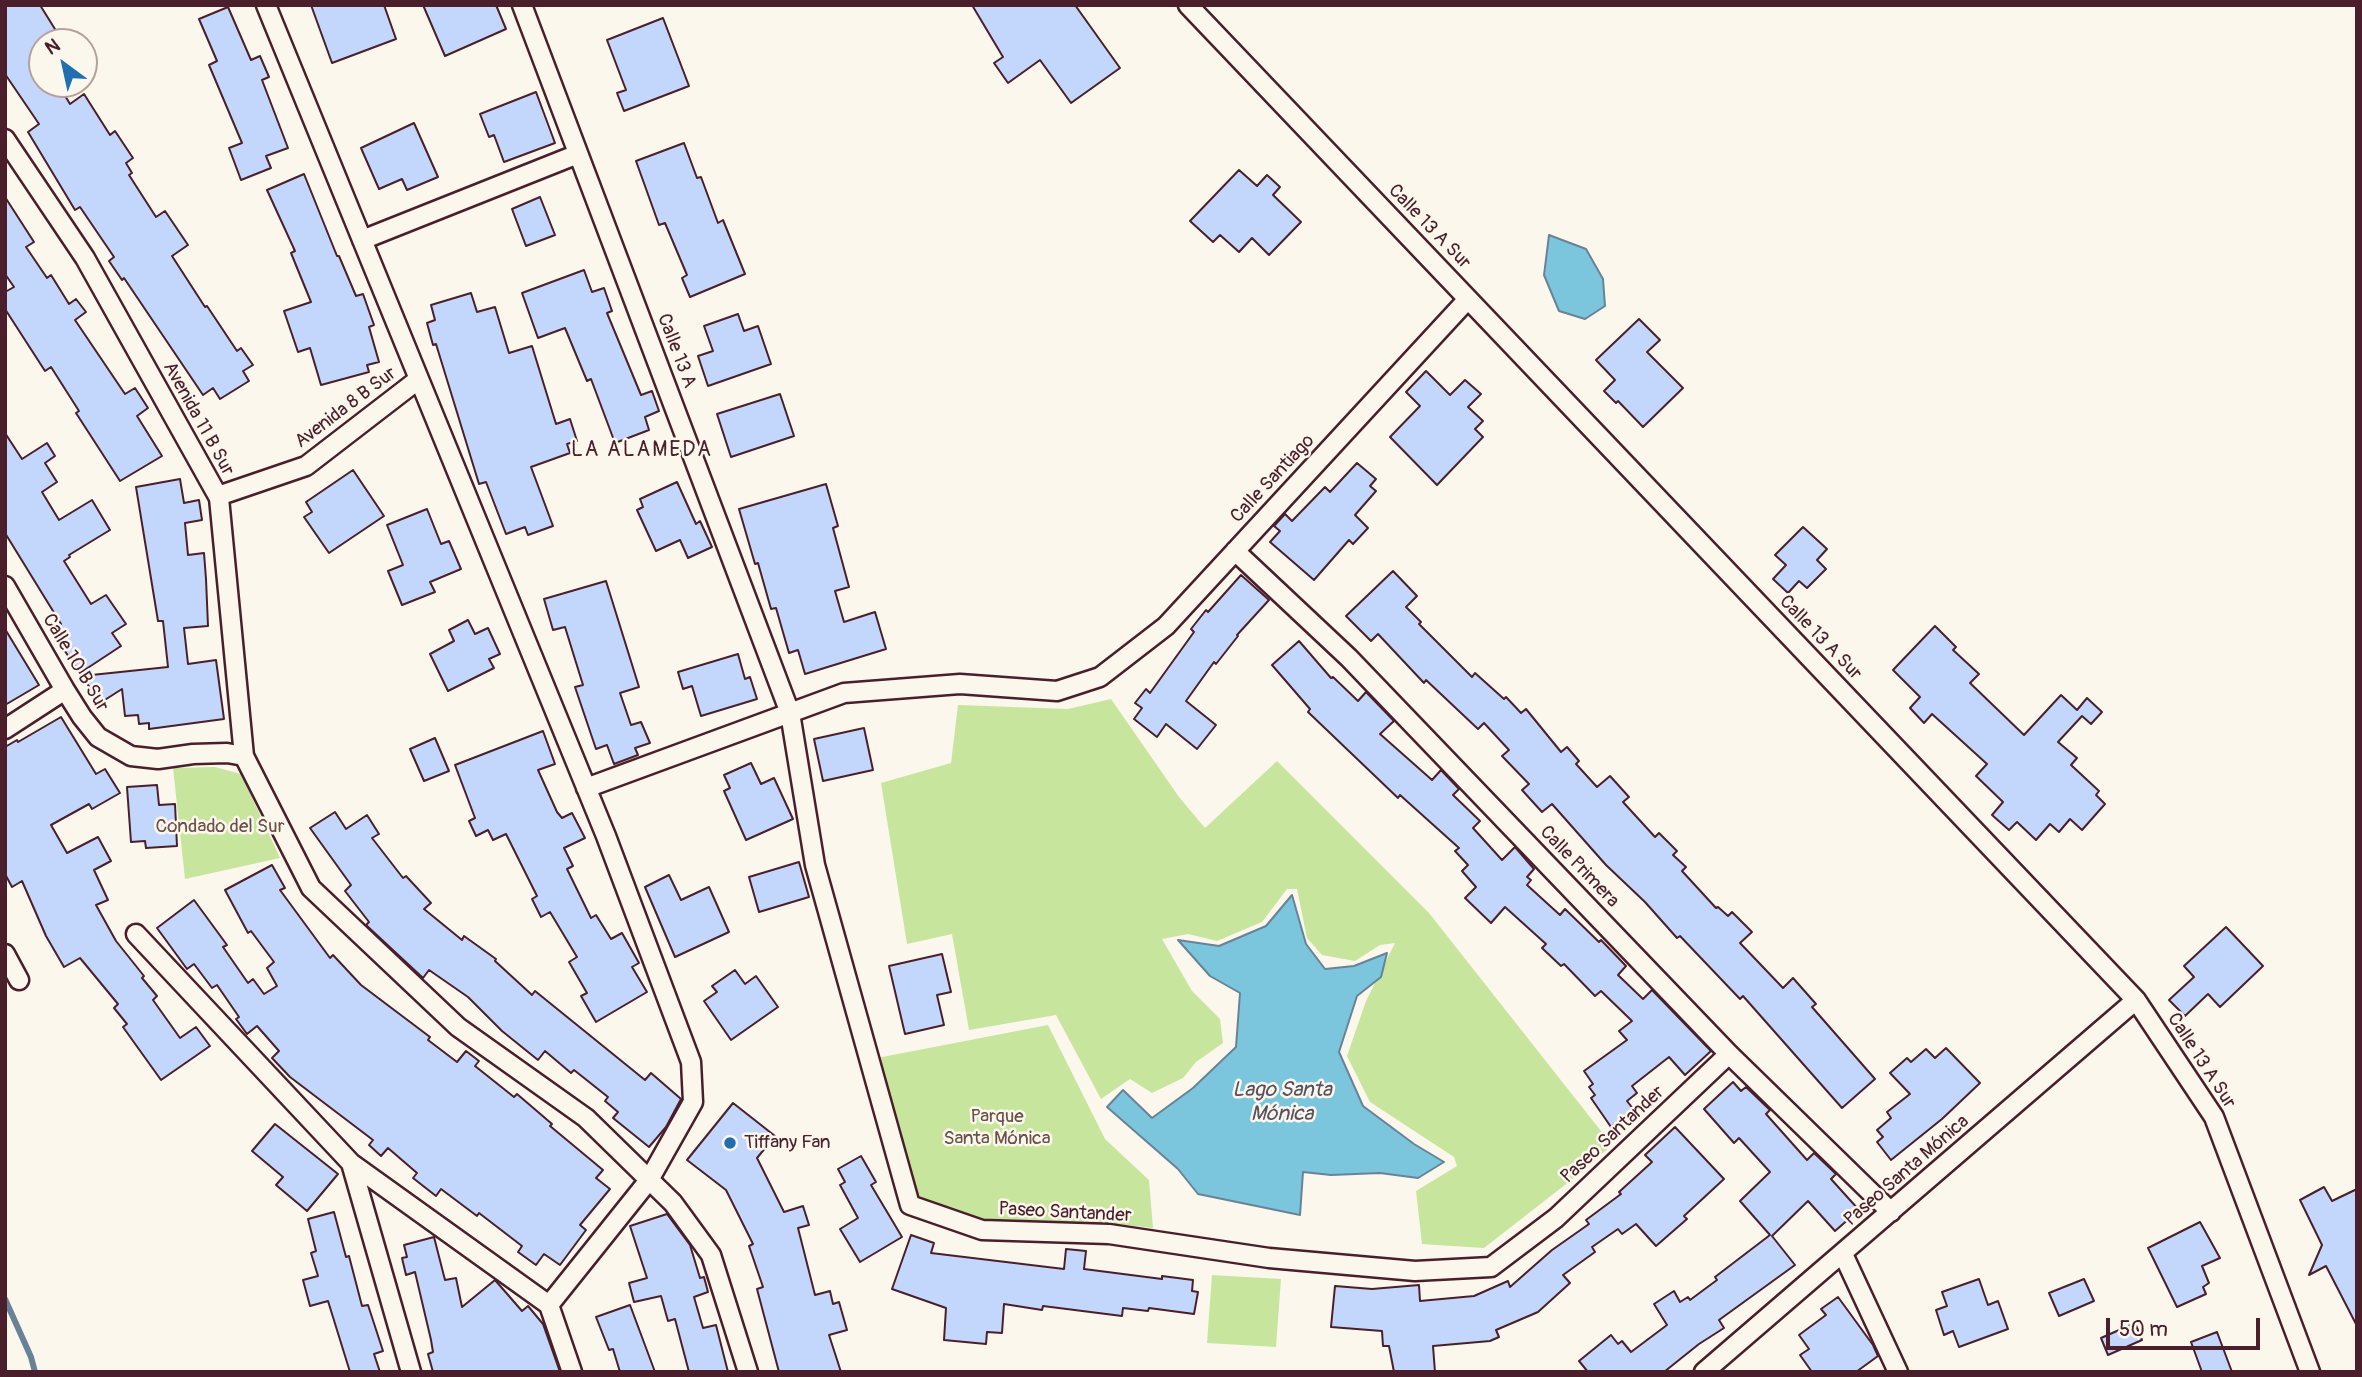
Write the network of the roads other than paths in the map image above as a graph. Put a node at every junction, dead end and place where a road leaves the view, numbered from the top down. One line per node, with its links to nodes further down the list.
1 (266, 5): 6 (street)
2 (522, 5): 5 (street, Calle 13 A)
3 (1188, 5): 7 (street, Calle 13 A Sur)
4 (5, 139): 9 (street, Avenida 11 B Sur)
5 (578, 154): 6 (street); 13 (street, Calle 13 A)
6 (362, 240): 8 (street)
7 (1468, 299): 10 (street, Calle Santiago); 20 (street, Calle 13 A Sur)
8 (419, 379): 9 (street, Avenida 8 B Sur); 16 (street)
9 (218, 496): 15 (street, Avenida 11 B Sur)
10 (1235, 551): 13 (street, Calle Santiago); 21 (street, Calle Primera)
11 (5, 586): 12 (street, Calle 10 B Sur)
12 (65, 690): 14 (street); 15 (street, Calle 10 B Sur)
13 (790, 713): 16 (street, Calle Santiago); 21 (street, Paseo Santander)
14 (5, 729)
15 (244, 756): 23 (street)
16 (586, 788): 23 (street)
17 (136, 934): 22 (street)
18 (5, 954): 19 (street)
19 (19, 980)
20 (2136, 1000): 24 (street, Paseo Santa Mónica); 32 (street, Calle 13 A Sur)
21 (1729, 1054): 24 (street, Calle Primera)
22 (351, 1163): 26 (street); 27 (street)
23 (649, 1180): 26 (street); 29 (street)
24 (1891, 1212): 25 (street, Paseo Santa Mónica)
25 (1843, 1254): 30 (street, Paseo Santa Mónica); 31 (street)
26 (549, 1304): 28 (street)
27 (411, 1372)
28 (572, 1372)
29 (748, 1372)
30 (1704, 1372)
31 (1898, 1372)
32 (2310, 1372)

